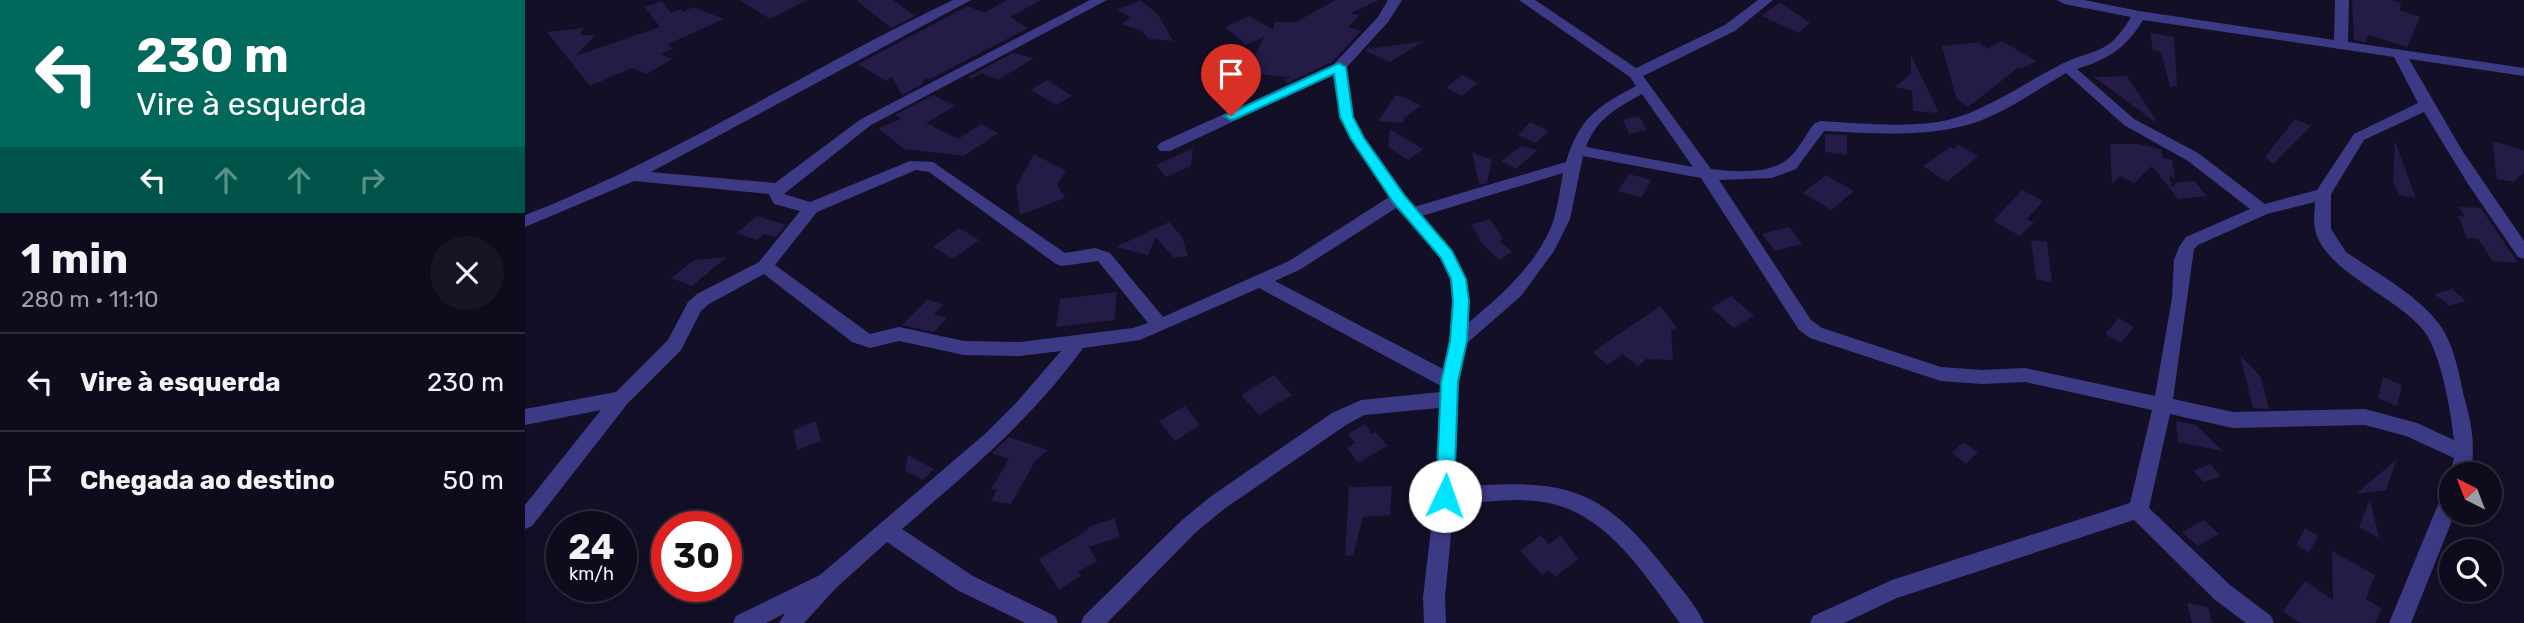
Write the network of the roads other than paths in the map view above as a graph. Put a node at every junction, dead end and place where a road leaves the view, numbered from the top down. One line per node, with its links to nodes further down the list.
1 (964, 0): 20 (street)
2 (1100, 0): 21 (street)
3 (1395, 0): 12 (street)
4 (1526, 0): 15 (street)
5 (1766, 0): 15 (street)
6 (2064, 0): 8 (street)
7 (2342, 0): 10 (street)
8 (2116, 5): 9 (street)
9 (2139, 15): 10 (street); 13 (street)
10 (2341, 44): 11 (street)
11 (2399, 54): 14 (street); 16 (street)
12 (1339, 67): 17 (street); 23 (street)
13 (2067, 67): 19 (street); 25 (street)
14 (2524, 72)
15 (1639, 80): 18 (street); 19 (street)
16 (2426, 105): 22 (street); 28 (street)
17 (1165, 147)
18 (1576, 158): 19 (street); 26 (street); 32 (street)
19 (1706, 173): 36 (street)
20 (635, 176): 21 (street); 27 (street)
21 (778, 189): 24 (street)
22 (2323, 194): 25 (street); 38 (street)
23 (1398, 199): 26 (street); 30 (street)
24 (810, 208): 29 (street); 31 (street)
25 (2262, 210): 36 (street)
26 (1412, 214): 32 (street)
27 (525, 221)
28 (2524, 253)
29 (765, 266): 33 (street); 35 (street)
30 (1262, 282): 31 (street); 34 (street)
31 (1160, 326): 33 (street)
32 (1458, 341): 34 (street)
33 (1076, 344): 44 (street)
34 (1450, 391): 40 (street); 49 (street)
35 (621, 398): 37 (street); 42 (street)
36 (2164, 406): 38 (street); 41 (street)
37 (525, 417)
38 (2465, 454): 39 (street)
39 (2463, 462)
40 (1445, 496): 50 (street); 51 (street)
41 (2137, 510): 52 (street); 53 (street)
42 (525, 520)
43 (2440, 525): 54 (street)
44 (886, 530): 45 (street); 48 (street)
45 (832, 578): 46 (street); 47 (street)
46 (744, 623)
47 (790, 623)
48 (1047, 623)
49 (1092, 623)
50 (1435, 623)
51 (1693, 623)
52 (1821, 623)
53 (2263, 623)
54 (2400, 623)

